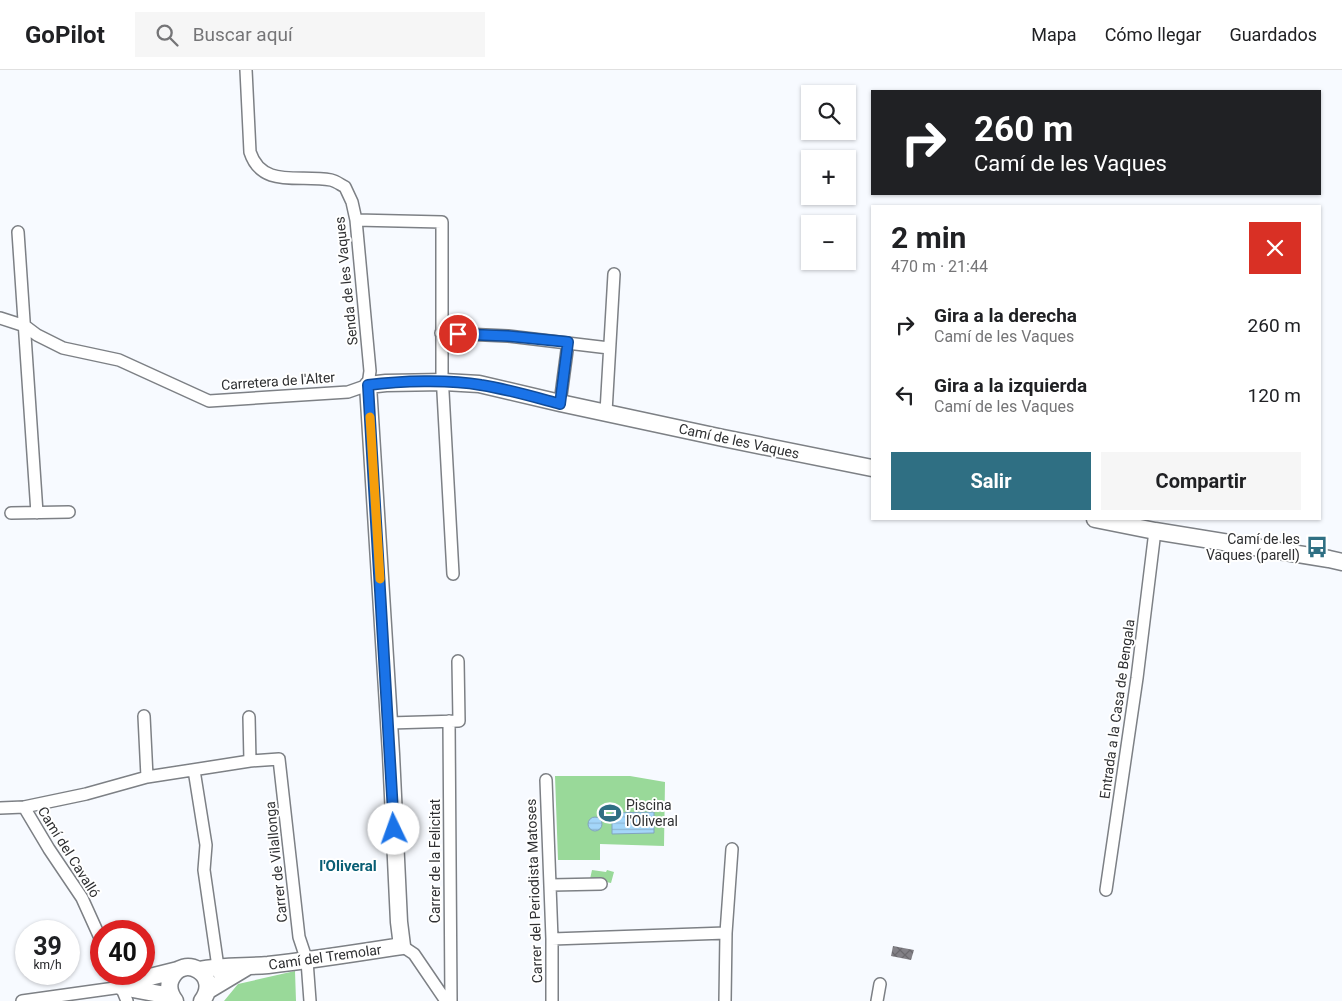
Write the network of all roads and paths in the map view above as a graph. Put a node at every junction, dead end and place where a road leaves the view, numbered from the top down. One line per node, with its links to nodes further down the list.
1 (246, 70): 2 (street, Senda de les Vaques)
2 (356, 220): 7 (street); 11 (street, Senda de les Vaques)
3 (18, 232): 6 (street)
4 (614, 274): 9 (street)
5 (0, 318): 6 (street, Carretera de l'Alter)
6 (25, 326): 11 (street, Carretera de l'Alter); 17 (street)
7 (441, 333): 8 (street); 10 (street)
8 (568, 342): 9 (street); 12 (street)
9 (609, 348): 13 (street)
10 (444, 382): 11 (street, Camí de les Vaques); 12 (street, Camí de les Vaques); 21 (street)
11 (368, 385): 26 (street)
12 (560, 404): 13 (street, Camí de les Vaques)
13 (606, 412): 14 (street, Camí de les Vaques)
14 (871, 468)
15 (69, 512): 17 (street)
16 (11, 513): 17 (street)
17 (37, 513)
18 (1100, 520): 19 (street)
19 (1154, 531): 20 (street); 36 (street, Entrada a la Casa de Bengala)
20 (1338, 558)
21 (453, 574)
22 (458, 661): 25 (street, Carrer de la Felicitat)
23 (144, 716): 29 (street)
24 (249, 717): 27 (street)
25 (454, 721): 26 (street); 51 (street, Carrer de la Felicitat)
26 (389, 723): 40 (street)
27 (250, 761): 28 (street); 41 (street, Carrer de Vilallonga)
28 (194, 770): 29 (street); 45 (street)
29 (146, 778): 31 (street)
30 (546, 780): 35 (street, Carrer del Periodista Matoses)
31 (24, 806): 32 (street); 37 (street, Camí del Cavalló)
32 (0, 808)
33 (732, 849): 38 (street)
34 (601, 884): 35 (street)
35 (550, 885): 39 (street, Carrer del Periodista Matoses)
36 (1106, 890)
37 (92, 920)
38 (726, 933): 39 (street); 53 (street)
39 (552, 939): 52 (street, Carrer del Periodista Matoses)
40 (402, 946): 41 (street, Camí del Tremolar); 50 (street)
41 (307, 961): 45 (street, Camí del Tremolar); 49 (street, Carrer de Vilallonga)
42 (178, 970): 43 (street, Camí del Tremolar); 46 (street); 47 (street)
43 (199, 970): 45 (street, Camí del Tremolar); 45 (street)
44 (880, 984): 54 (street)
45 (211, 985)
46 (122, 987): 47 (street); 48 (street)
47 (173, 998)
48 (22, 1001)
49 (310, 1001)
50 (446, 1001)
51 (451, 1001)
52 (552, 1001)
53 (725, 1001)
54 (877, 1001)

